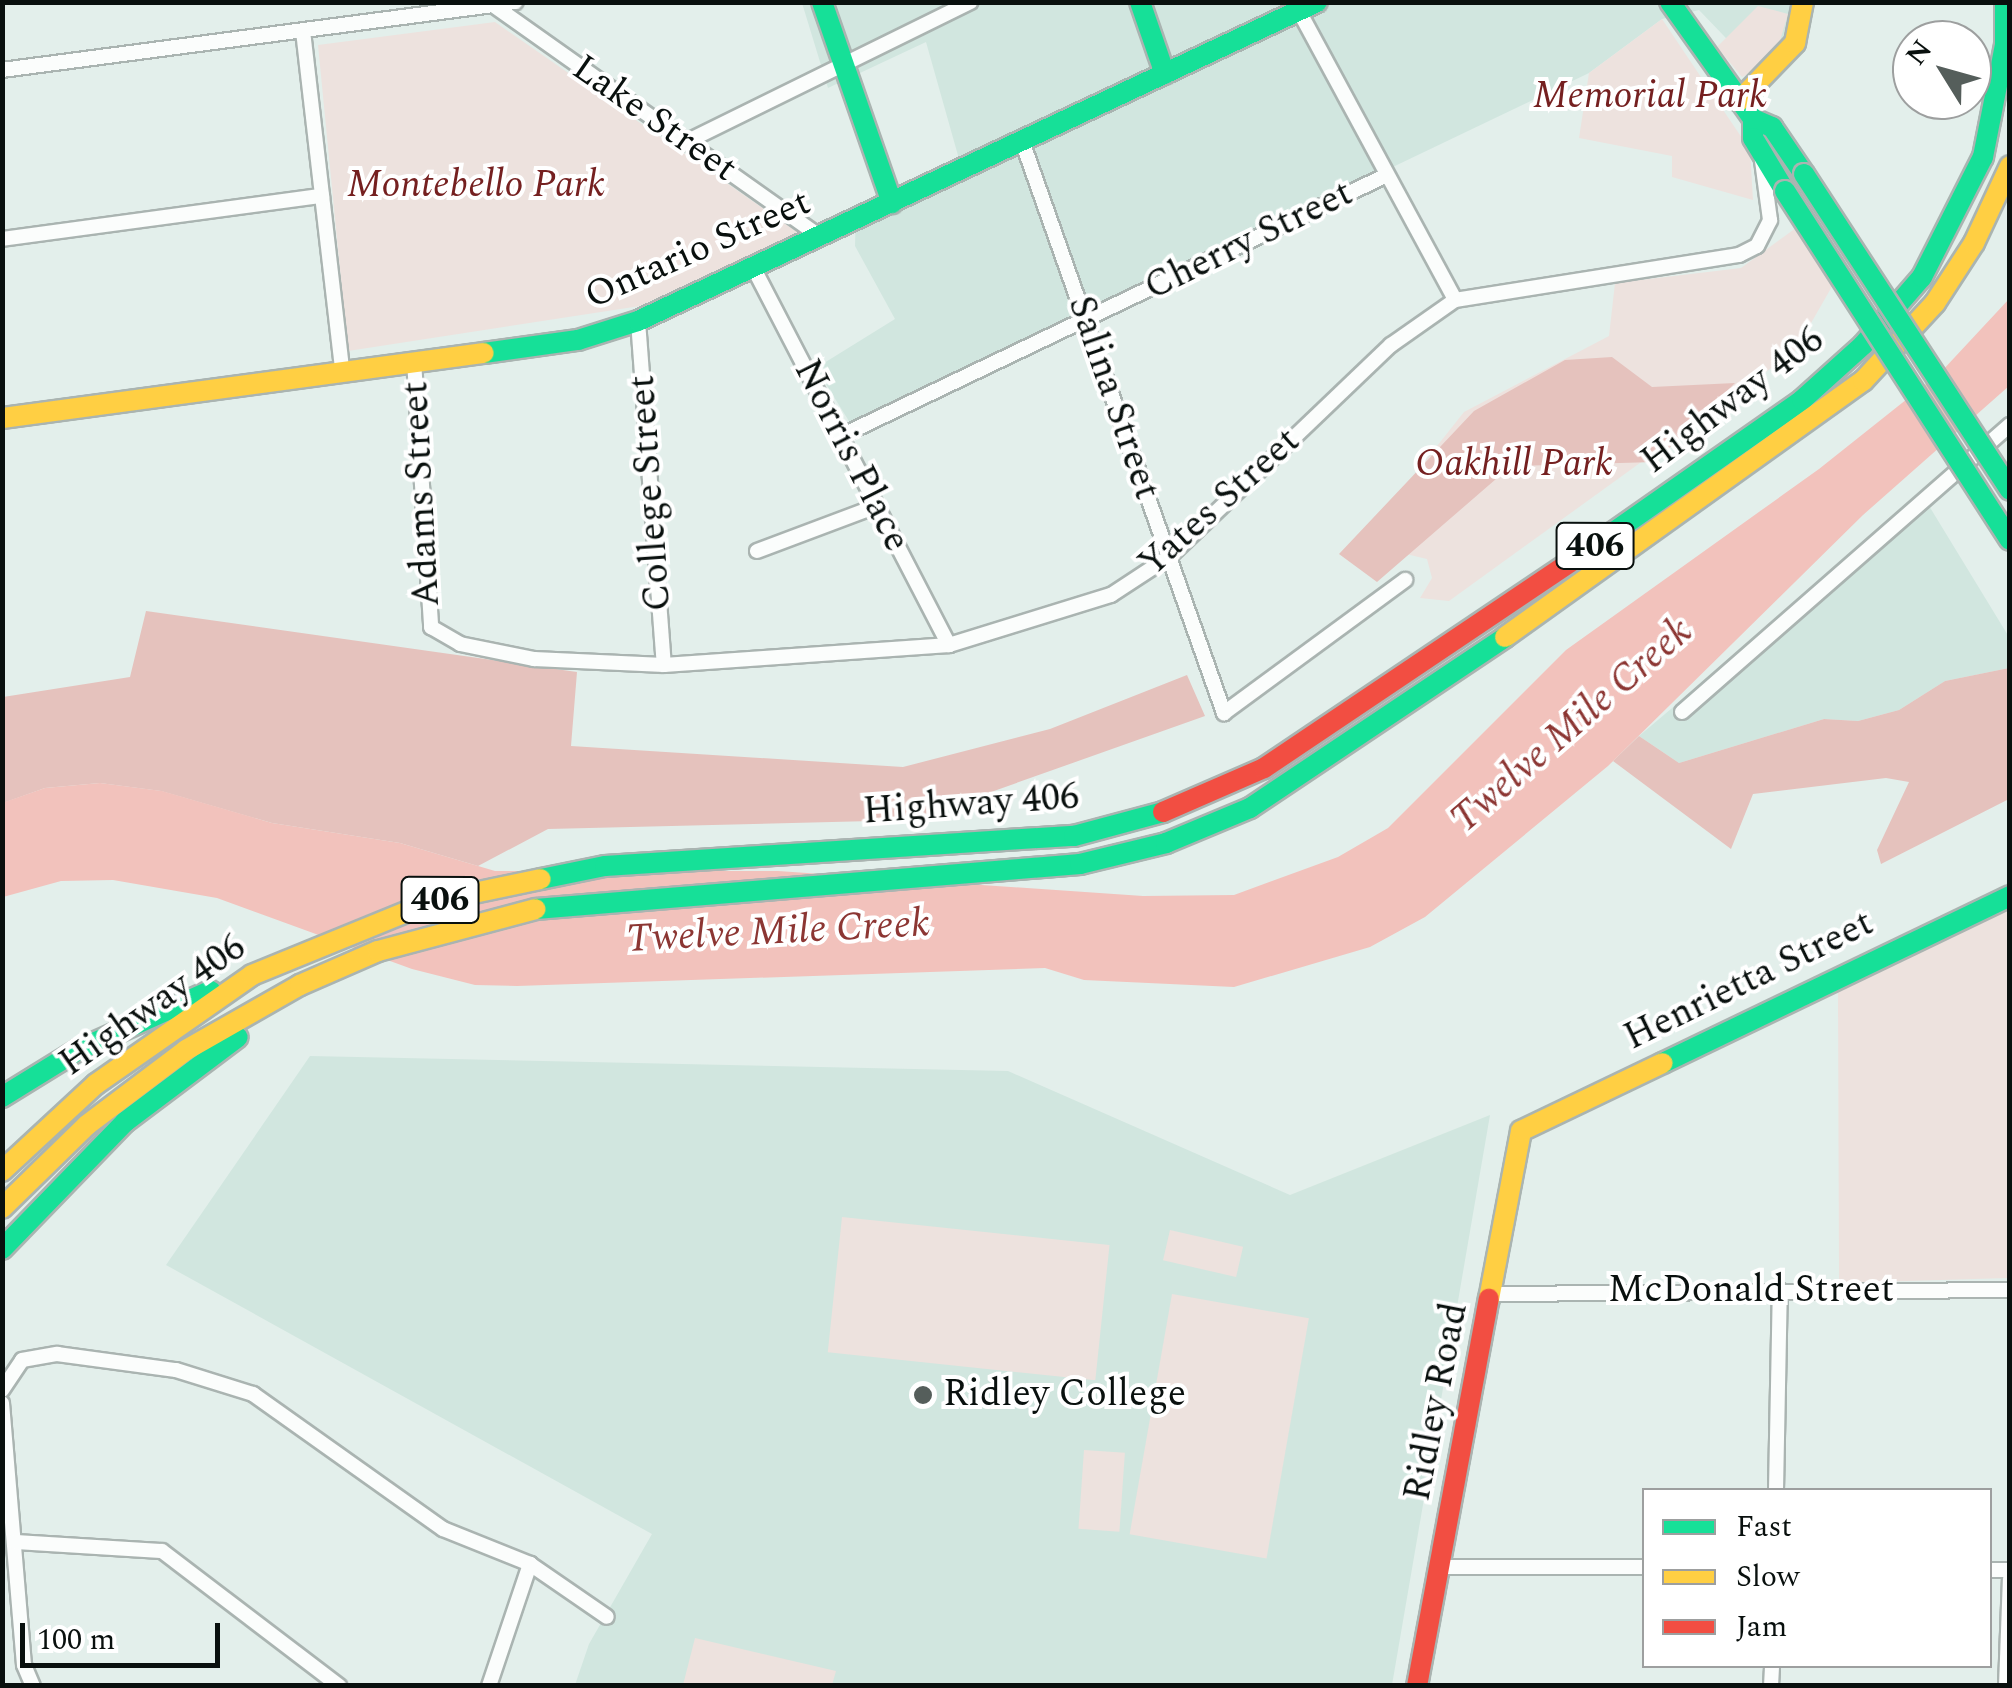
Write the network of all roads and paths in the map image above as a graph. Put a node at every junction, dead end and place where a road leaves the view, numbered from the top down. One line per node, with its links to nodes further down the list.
1 (516, 2): 8 (street)
2 (822, 2): 11 (main road)
3 (970, 2): 11 (street)
4 (1140, 2): 13 (main road)
5 (1670, 2): 14 (main road)
6 (1803, 2): 14 (main road)
7 (2005, 2): 46 (main road, Highway 406 / 406)
8 (494, 6): 10 (street); 17 (street, Lake Street)
9 (1308, 7): 13 (main road, Ontario Street); 20 (street)
10 (302, 31): 12 (street); 21 (street)
11 (845, 64): 17 (street); 22 (main road)
12 (2, 70)
13 (1165, 74): 16 (main road, Ontario Street)
14 (1739, 101): 15 (main road)
15 (1753, 119): 18 (main road); 34 (main road, bridge)
16 (1022, 141): 22 (main road, Ontario Street); 27 (street, Salina Street)
17 (686, 142): 23 (street, Lake Street)
18 (1761, 152): 26 (street, Yates Street); 36 (main road, bridge)
19 (2010, 166): 45 (main road, Highway 406 / 406)
20 (1388, 175): 26 (street); 27 (street, Cherry Street)
21 (322, 196): 24 (street); 30 (street)
22 (892, 203): 23 (main road, Ontario Street)
23 (819, 236): 25 (main road, Ontario Street)
24 (2, 239)
25 (753, 267): 28 (main road, Ontario Street); 33 (street, Norris Place)
26 (1455, 300): 38 (street, Yates Street)
27 (1085, 319): 33 (street, Cherry Street); 38 (street, Salina Street)
28 (638, 321): 29 (main road, Ontario Street); 42 (street, College Street)
29 (414, 361): 30 (main road, Ontario Street); 40 (street, Adams Street)
30 (342, 370): 31 (main road, Ontario Street)
31 (2, 418)
32 (2010, 425): 43 (street)
33 (841, 436): 35 (street, Norris Place)
34 (2010, 490)
35 (877, 506): 37 (street); 41 (street, Norris Place)
36 (2010, 540)
37 (757, 551)
38 (1169, 557): 39 (street, Salina Street); 41 (street, Yates Street)
39 (1405, 580)
40 (430, 627): 42 (street, Yates Street)
41 (949, 644): 42 (street, Yates Street)
42 (664, 665)
43 (1682, 712)
44 (2010, 896): 48 (main road, Henrietta Street)
45 (424, 938): 50 (main road, Highway 406 / 406); 51 (main road)
46 (252, 975): 47 (main road); 49 (main road, Highway 406 / 406)
47 (2, 1097)
48 (1521, 1130): 54 (main road, Ridley Road)
49 (2, 1170)
50 (2, 1208)
51 (2, 1249)
52 (1780, 1290): 53 (street, McDonald Street); 54 (street, McDonald Street); 57 (street)
53 (2010, 1290)
54 (1493, 1294): 61 (main road, Ridley Road)
55 (2, 1390): 59 (street)
56 (2, 1403): 58 (street)
57 (1776, 1488)
58 (15, 1542): 64 (street); 65 (street)
59 (530, 1564): 63 (street); 66 (street)
60 (1642, 1567): 61 (street)
61 (1442, 1568): 67 (main road, Ridley Road)
62 (2010, 1578): 68 (street)
63 (606, 1617)
64 (33, 1686)
65 (338, 1686)
66 (489, 1686)
67 (1417, 1686)
68 (2006, 1686)

